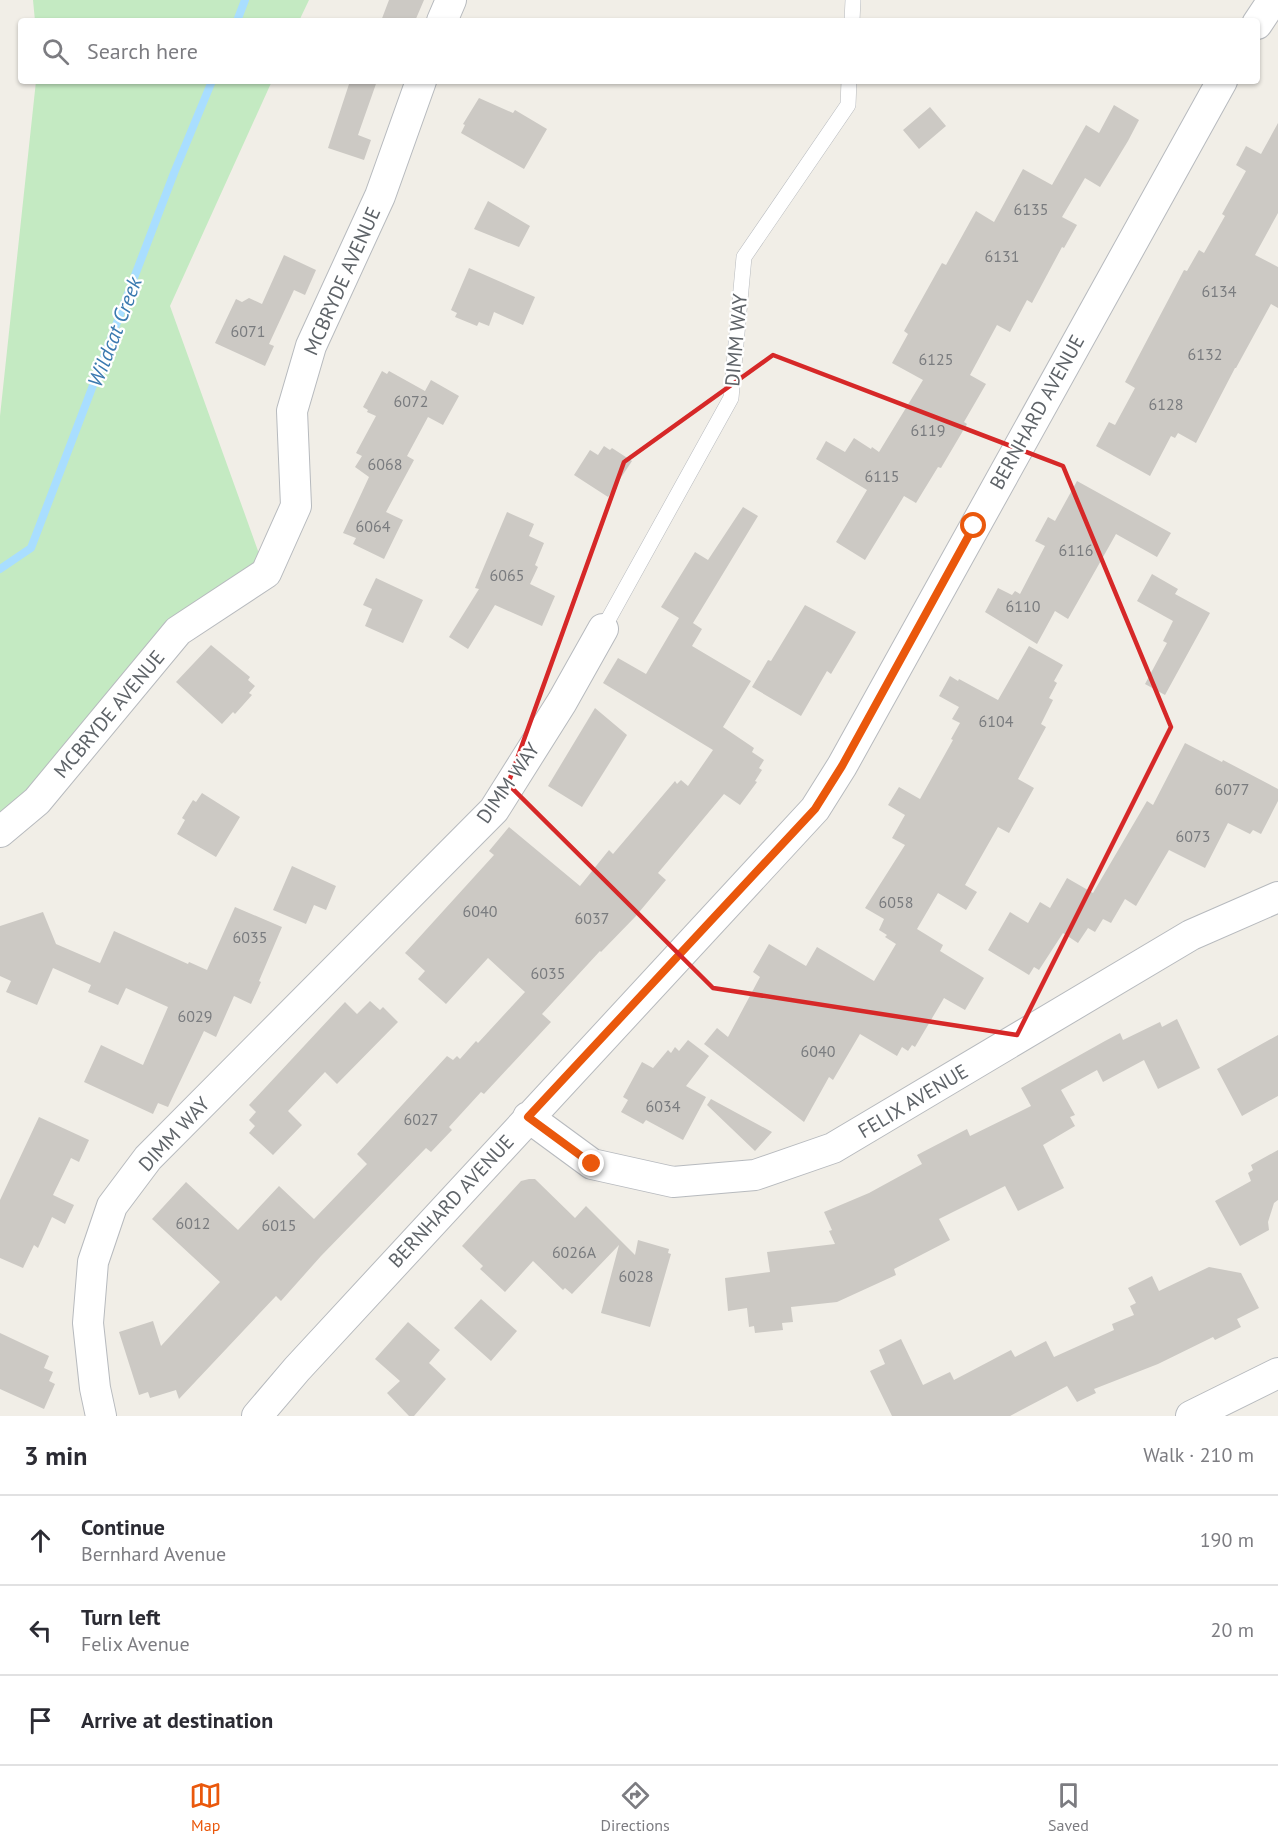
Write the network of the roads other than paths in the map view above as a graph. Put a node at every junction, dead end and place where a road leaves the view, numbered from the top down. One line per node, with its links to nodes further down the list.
1 (451, 0): 4 (street)
2 (853, 0): 5 (lane)
3 (1273, 0): 6 (street)
4 (443, 18)
5 (852, 18)
6 (1260, 20)
7 (420, 84): 11 (street, MCBRYDE AVENUE)
8 (849, 84): 10 (lane, DIMM WAY)
9 (1219, 84): 13 (street, BERNHARD AVENUE)
10 (603, 629): 15 (street, DIMM WAY)
11 (0, 832)
12 (1278, 897): 13 (street, FELIX AVENUE)
13 (528, 1117): 16 (street, BERNHARD AVENUE)
14 (1278, 1373): 17 (street)
15 (100, 1416)
16 (257, 1416)
17 (1191, 1416)

